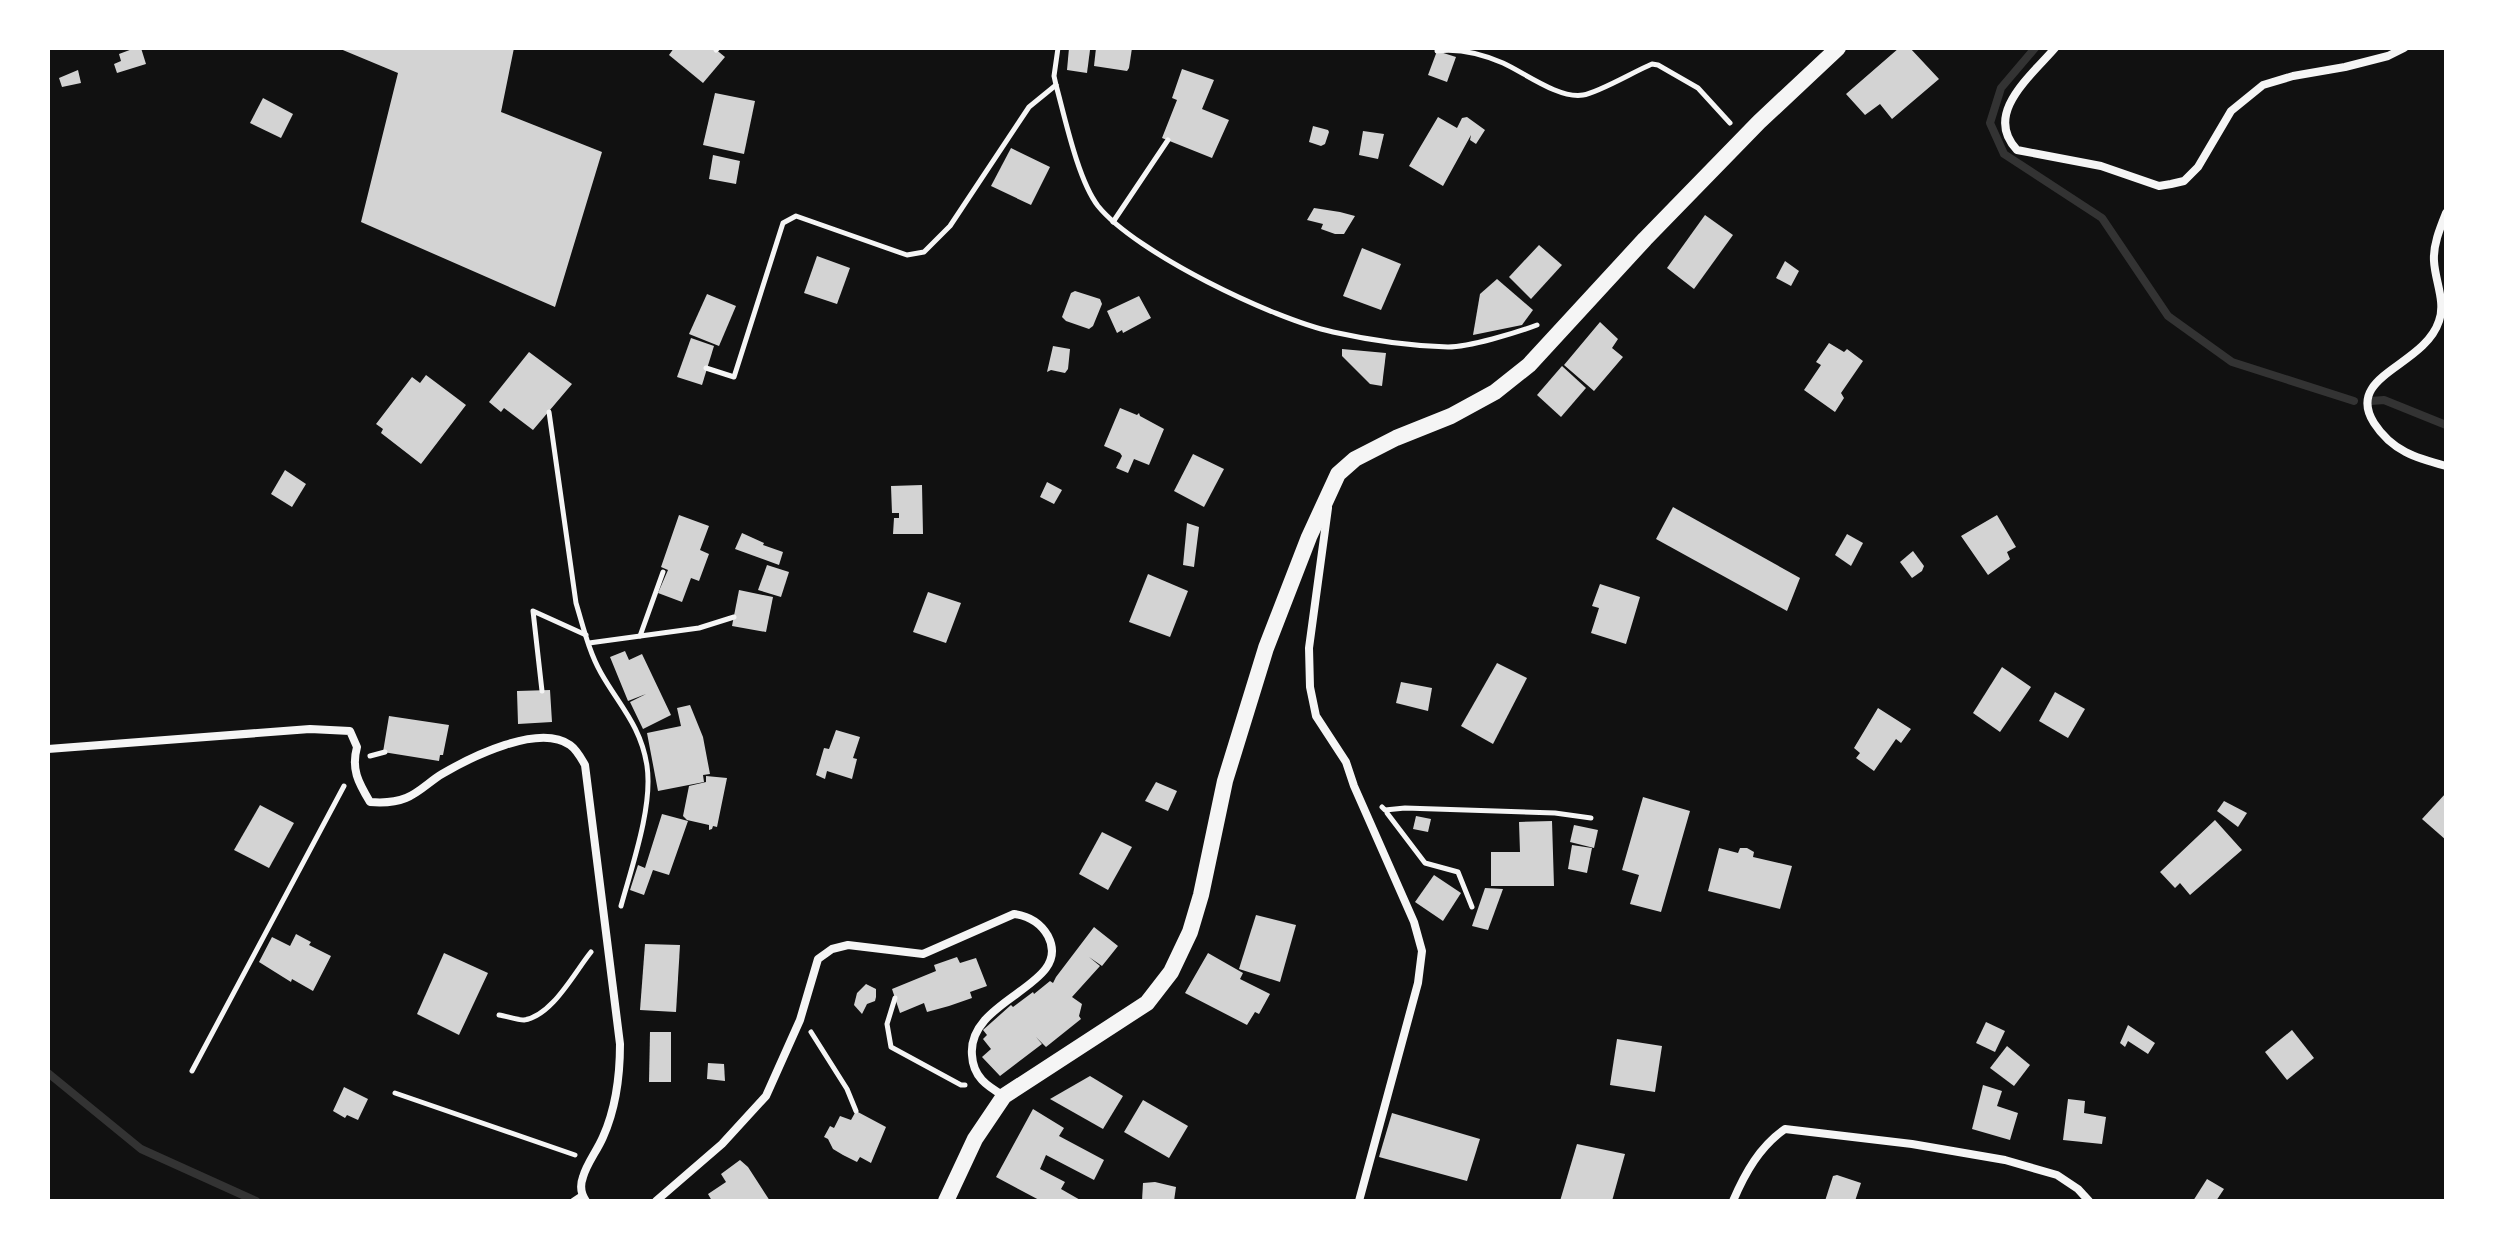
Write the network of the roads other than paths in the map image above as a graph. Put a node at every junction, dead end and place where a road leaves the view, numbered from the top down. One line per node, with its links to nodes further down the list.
1 (1838, 48): 6 (main road)
2 (2055, 48): 3 (street)
3 (2404, 48)
4 (2446, 213): 5 (street)
5 (2446, 466)
6 (1331, 485): 8 (main road); 13 (street)
7 (48, 749): 9 (street)
8 (1004, 1096): 11 (street); 12 (main road)
9 (584, 1198): 10 (lane)
10 (573, 1201)
11 (656, 1201)
12 (946, 1201)
13 (1359, 1201)
14 (1733, 1201): 15 (street)
15 (2089, 1201)

